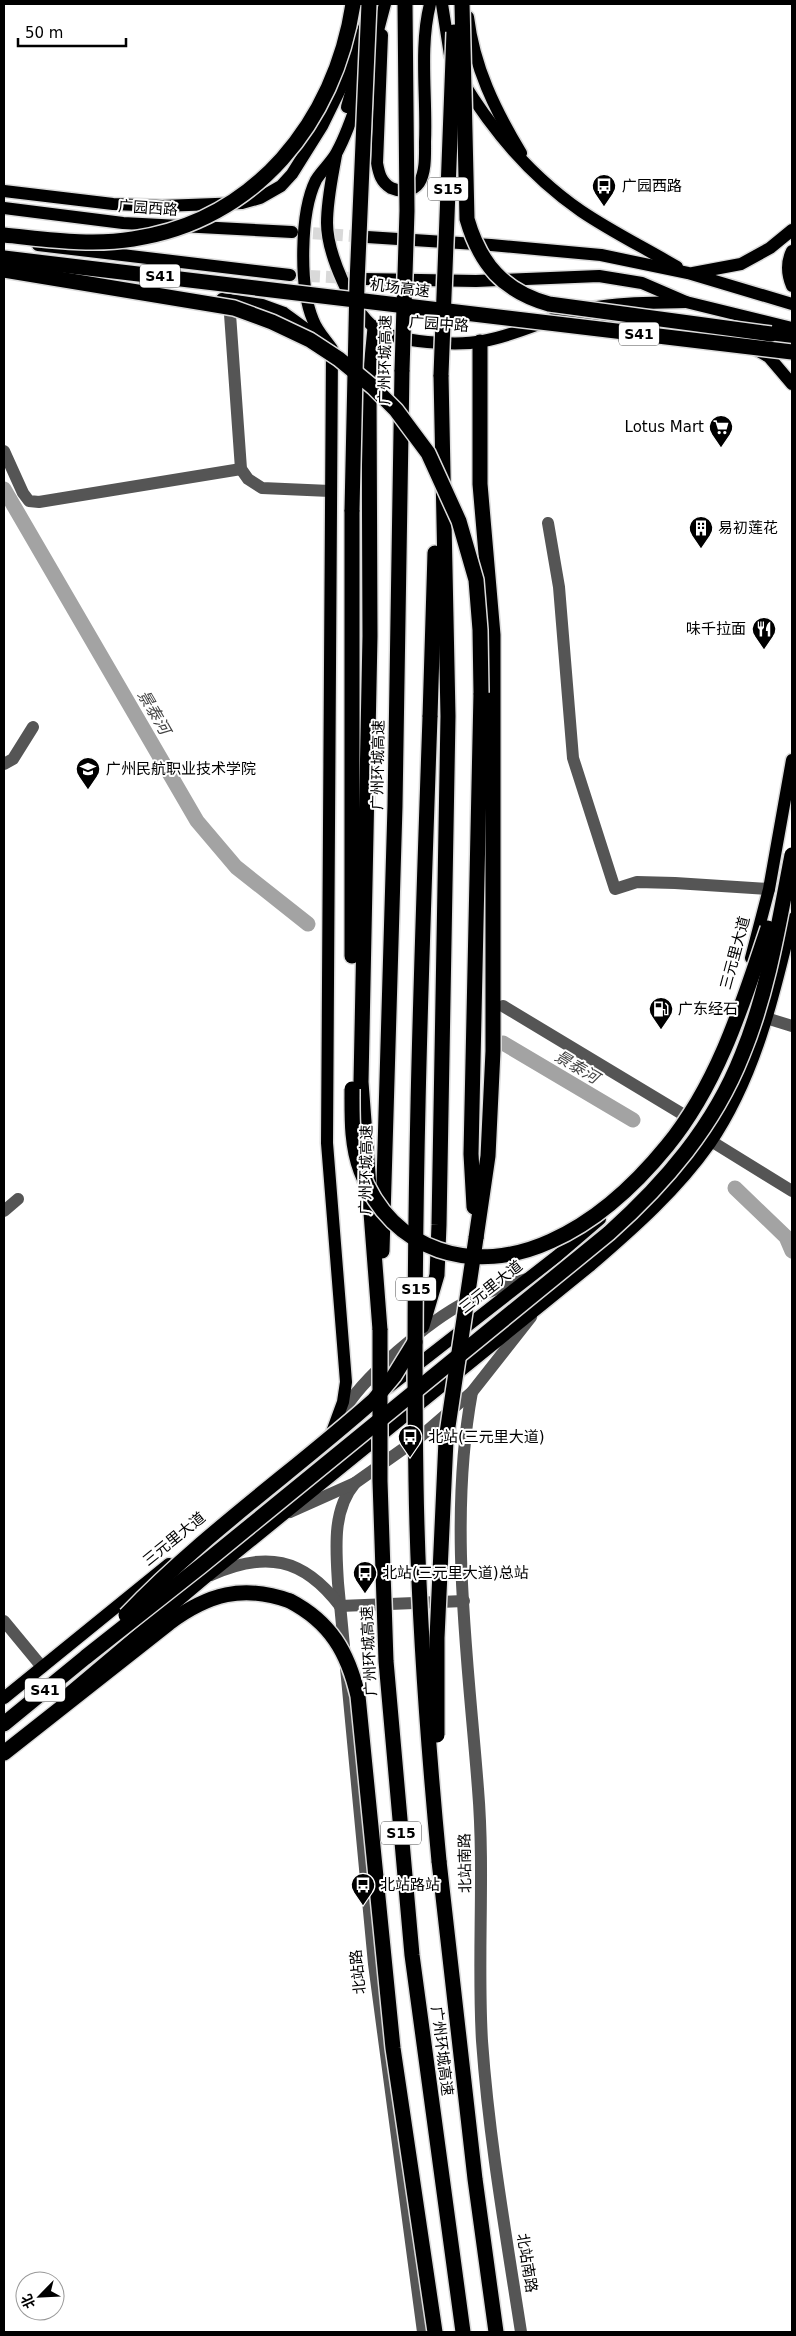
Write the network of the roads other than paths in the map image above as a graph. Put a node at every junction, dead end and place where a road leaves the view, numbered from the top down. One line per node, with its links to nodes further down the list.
1 (352, 4): 16 (highway, bridge)
2 (371, 4): 12 (main road); 47 (highway, bridge)
3 (405, 4): 63 (highway, 广州环城高速 / S15, bridge)
4 (430, 4): 9 (main road)
5 (442, 4): 11 (main road)
6 (455, 4): 37 (highway, 广州环城高速 / S15, bridge)
7 (462, 4): 32 (highway, bridge)
8 (467, 4): 11 (main road)
9 (382, 7): 10 (main road); 10 (main road)
10 (337, 153): 30 (main road, 广园中路); 34 (main road)
11 (532, 170): 22 (main road)
12 (4, 191)
13 (4, 208): 15 (main road, 广园西路)
14 (792, 230): 22 (main road)
15 (292, 232)
16 (4, 235)
17 (367, 237): 22 (main road)
18 (4, 241): 23 (main road)
19 (792, 251): 25 (main road)
20 (4, 258): 35 (highway, 机场高速 / S41, bridge)
21 (4, 271): 26 (main road); 60 (highway, bridge)
22 (688, 273): 28 (main road)
23 (290, 274)
24 (364, 279): 27 (main road)
25 (792, 286)
26 (229, 300): 34 (main road); 41 (street)
27 (686, 302): 29 (main road, 广园中路); 31 (main road)
28 (792, 304)
29 (577, 311): 33 (main road, 广园中路); 38 (main road)
30 (375, 328): 33 (main road, 广园中路); 39 (highway)
31 (792, 328)
32 (792, 339): 36 (main road)
33 (480, 342): 60 (highway)
34 (332, 348): 39 (main road); 42 (main road)
35 (792, 352)
36 (792, 360)
37 (441, 375): 72 (highway, bridge); 77 (highway, 广州环城高速 / S15, bridge)
38 (792, 384)
39 (369, 390): 63 (highway, bridge)
40 (4, 451): 41 (street)
41 (242, 469): 42 (street)
42 (330, 491): 65 (main road)
43 (548, 523): 49 (street)
44 (33, 727): 46 (street)
45 (792, 760): 49 (main road, 三元里大道)
46 (4, 764)
47 (792, 850)
48 (792, 855): 72 (highway, bridge)
49 (769, 889): 51 (main road, 三元里大道)
50 (792, 919): 53 (main road)
51 (740, 1000): 53 (street); 55 (main road, 三元里大道)
52 (503, 1006): 55 (street)
53 (767, 1020): 54 (street); 56 (main road)
54 (792, 1026)
55 (690, 1118): 61 (main road, 三元里大道)
56 (711, 1141): 57 (street); 62 (main road)
57 (792, 1190)
58 (18, 1199): 59 (street)
59 (4, 1211)
60 (476, 1238): 77 (highway, bridge)
61 (527, 1279): 65 (main road, 三元里大道); 65 (street)
62 (536, 1311): 64 (street); 67 (main road)
63 (380, 1330): 80 (highway, 广州环城高速 / S15, bridge)
64 (472, 1392): 66 (street); 69 (street, 北站南路)
65 (332, 1432): 73 (main road, 三元里大道)
66 (356, 1483): 67 (street); 70 (street, 北站路)
67 (285, 1514): 68 (main road)
68 (204, 1578): 70 (street); 76 (main road)
69 (464, 1601): 70 (street); 82 (street, 北站南路)
70 (340, 1606): 78 (street, 北站路)
71 (4, 1621): 73 (street)
72 (87, 1656): 75 (highway, S41)
73 (42, 1667): 74 (main road, 三元里大道)
74 (4, 1698)
75 (4, 1724)
76 (4, 1751): 79 (highway, bridge)
77 (439, 1861): 81 (highway, 广州环城高速 / S15)
78 (423, 2332)
79 (435, 2332)
80 (463, 2332)
81 (496, 2332)
82 (521, 2332)

